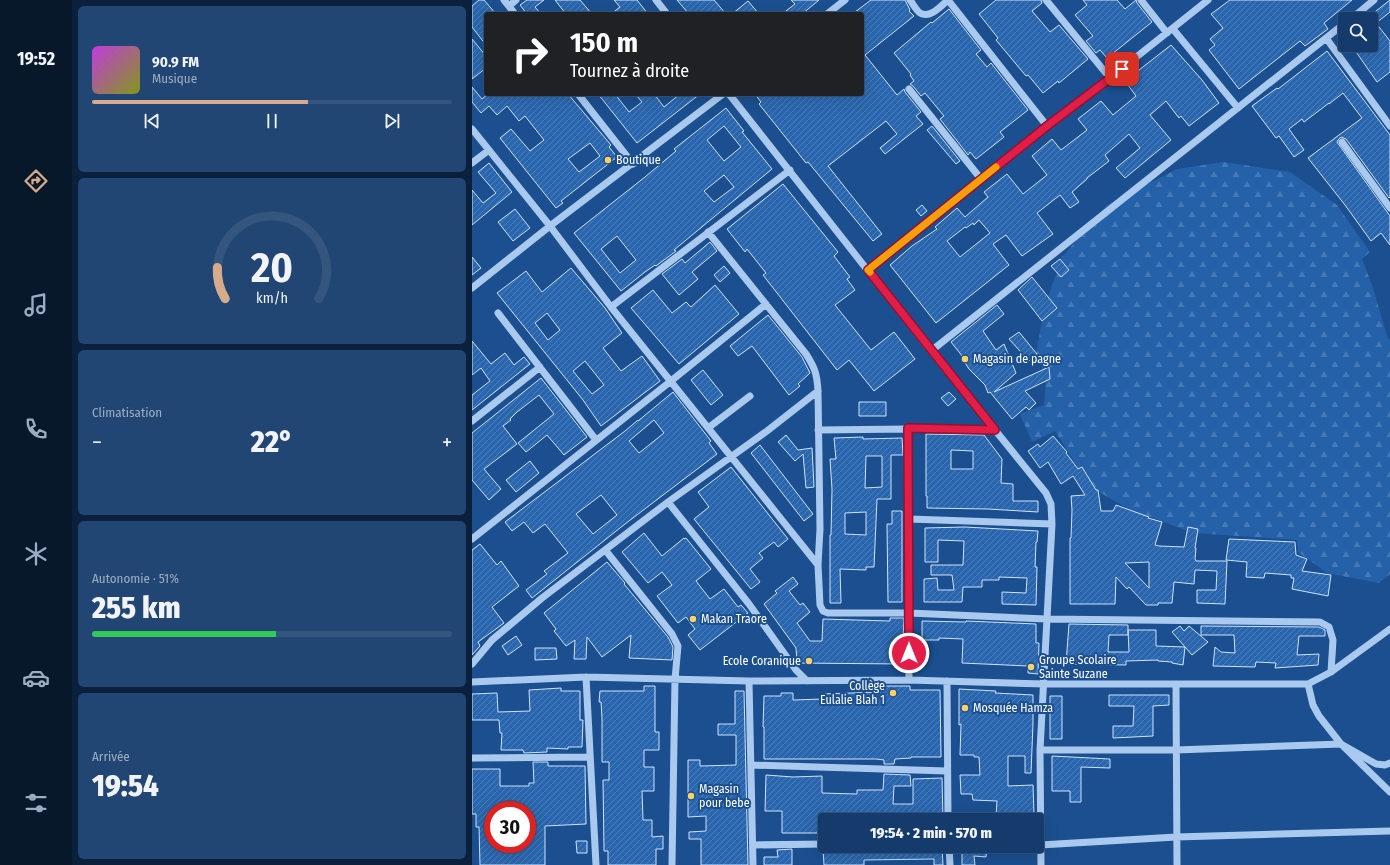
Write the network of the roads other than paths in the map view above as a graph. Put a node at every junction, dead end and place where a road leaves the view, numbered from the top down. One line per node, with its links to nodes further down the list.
1 (504, 0): 11 (street)
2 (516, 0): 11 (street)
3 (845, 0): 14 (street)
4 (910, 0): 5 (street)
5 (948, 0): 26 (street)
6 (1046, 0): 20 (street)
7 (1141, 0): 18 (street)
8 (1208, 0): 16 (street)
9 (1374, 0): 15 (street)
10 (659, 1): 13 (street)
11 (509, 6): 12 (street)
12 (514, 12)
13 (666, 12)
14 (830, 12)
15 (1359, 12)
16 (1173, 28): 18 (street); 25 (street)
17 (1338, 29): 19 (street)
18 (1167, 34): 20 (street)
19 (1326, 38): 25 (street); 27 (street)
20 (1110, 78): 26 (street)
21 (909, 89): 34 (street)
22 (580, 96): 32 (street)
23 (720, 96): 32 (street)
24 (731, 96): 33 (street)
25 (1238, 108): 43 (street)
26 (1047, 126): 34 (street)
27 (1390, 126)
28 (472, 129): 30 (street)
29 (1342, 142): 35 (street)
30 (489, 150): 31 (street); 36 (street)
31 (472, 163)
32 (633, 164): 36 (street)
33 (790, 170): 37 (street); 38 (street)
34 (981, 179): 38 (street)
35 (1390, 208)
36 (550, 226): 39 (street); 41 (street)
37 (708, 232): 40 (street); 41 (street)
38 (868, 270): 43 (street)
39 (472, 288)
40 (766, 304): 45 (street); 46 (street)
41 (611, 307): 45 (street)
42 (498, 313): 44 (street)
43 (931, 351): 52 (street)
44 (540, 367): 48 (street); 53 (street)
45 (671, 381): 49 (street); 53 (street)
46 (818, 391): 51 (street); 54 (street)
47 (750, 396): 49 (street)
48 (472, 421)
49 (708, 428): 54 (street)
50 (908, 428): 51 (street); 52 (street); 56 (street)
51 (818, 430): 60 (street)
52 (995, 430): 57 (street)
53 (596, 440): 58 (street)
54 (730, 456): 55 (street); 60 (street)
55 (668, 502): 59 (street); 70 (street)
56 (909, 519): 57 (street); 61 (street)
57 (1052, 524): 62 (street)
58 (472, 539)
59 (606, 551): 64 (street); 67 (street)
60 (818, 565): 61 (street)
61 (909, 614): 62 (street); 68 (street)
62 (1046, 619): 65 (street); 73 (street)
63 (1390, 629): 65 (street)
64 (472, 664)
65 (1331, 672): 75 (street)
66 (586, 677): 67 (street); 72 (street); 79 (street)
67 (675, 679): 69 (street); 95 (street)
68 (910, 680): 70 (street); 71 (street)
69 (749, 681): 70 (street); 82 (street)
70 (807, 681)
71 (947, 681): 73 (street); 83 (street)
72 (472, 682)
73 (1044, 684): 74 (street); 77 (street)
74 (1176, 684): 75 (street); 78 (street)
75 (1308, 684): 76 (street)
76 (1341, 744): 78 (street); 81 (street); 84 (street)
77 (1040, 750): 78 (street); 86 (street)
78 (1176, 750): 88 (street)
79 (590, 757): 80 (street); 94 (street)
80 (472, 758)
81 (1390, 763)
82 (751, 765): 83 (street); 90 (street)
83 (947, 771): 85 (street)
84 (1390, 792)
85 (948, 813)
86 (1040, 813)
87 (1390, 831): 88 (street)
88 (1176, 837): 91 (street); 99 (street)
89 (818, 844): 90 (street)
90 (753, 845): 96 (street)
91 (1044, 845)
92 (949, 853): 97 (street)
93 (1040, 853): 98 (street)
94 (596, 865)
95 (672, 865)
96 (753, 865)
97 (950, 865)
98 (1041, 865)
99 (1177, 865)

